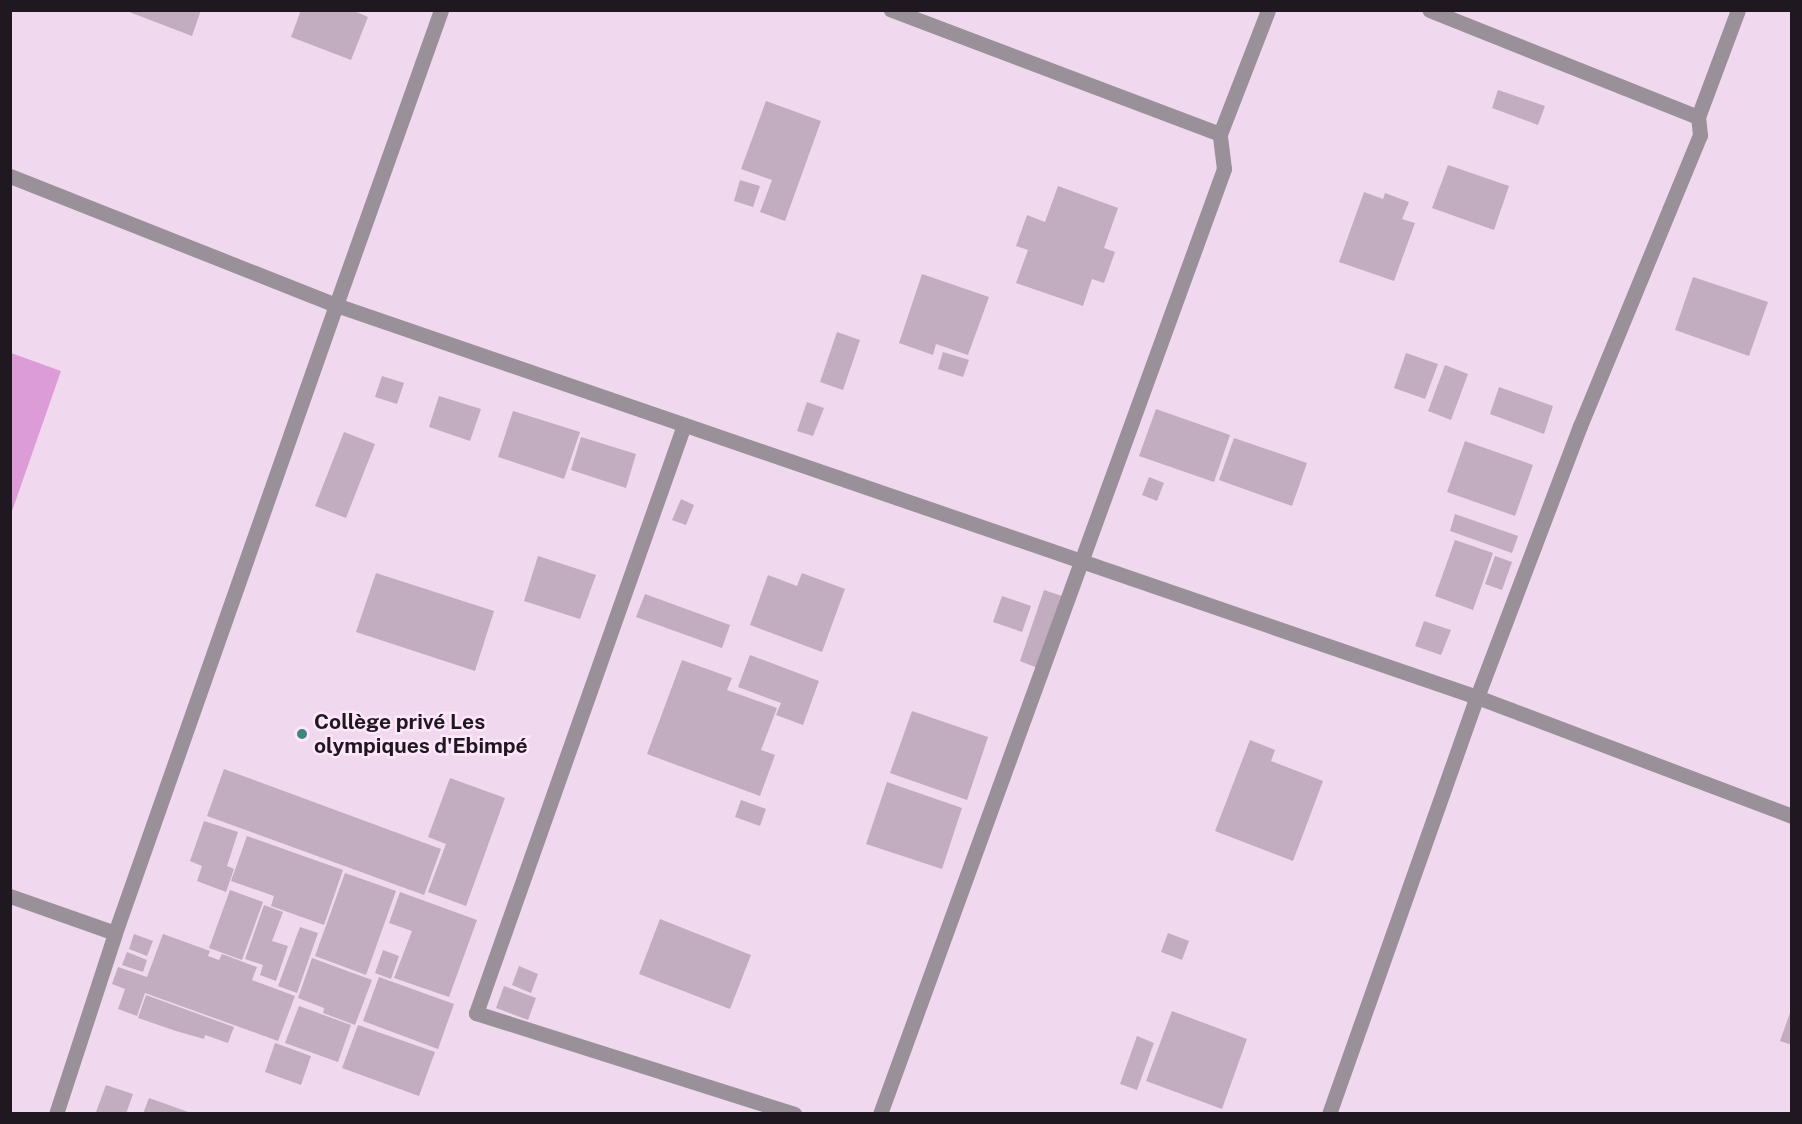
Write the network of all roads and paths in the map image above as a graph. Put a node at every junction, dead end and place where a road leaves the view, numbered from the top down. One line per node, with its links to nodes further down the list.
1 (441, 10): 9 (street)
2 (891, 10): 7 (street)
3 (1268, 10): 7 (street)
4 (1429, 10): 6 (street)
5 (1738, 10): 6 (street)
6 (1698, 117): 12 (street)
7 (1220, 134): 11 (street)
8 (10, 176): 9 (street)
9 (336, 305): 10 (street); 15 (street)
10 (684, 425): 11 (street); 17 (street)
11 (1081, 561): 12 (street); 18 (street)
12 (1477, 697): 13 (street); 19 (street)
13 (1791, 816)
14 (10, 896): 15 (street)
15 (115, 933): 16 (street)
16 (56, 1113)
17 (794, 1113)
18 (880, 1113)
19 (1329, 1113)

